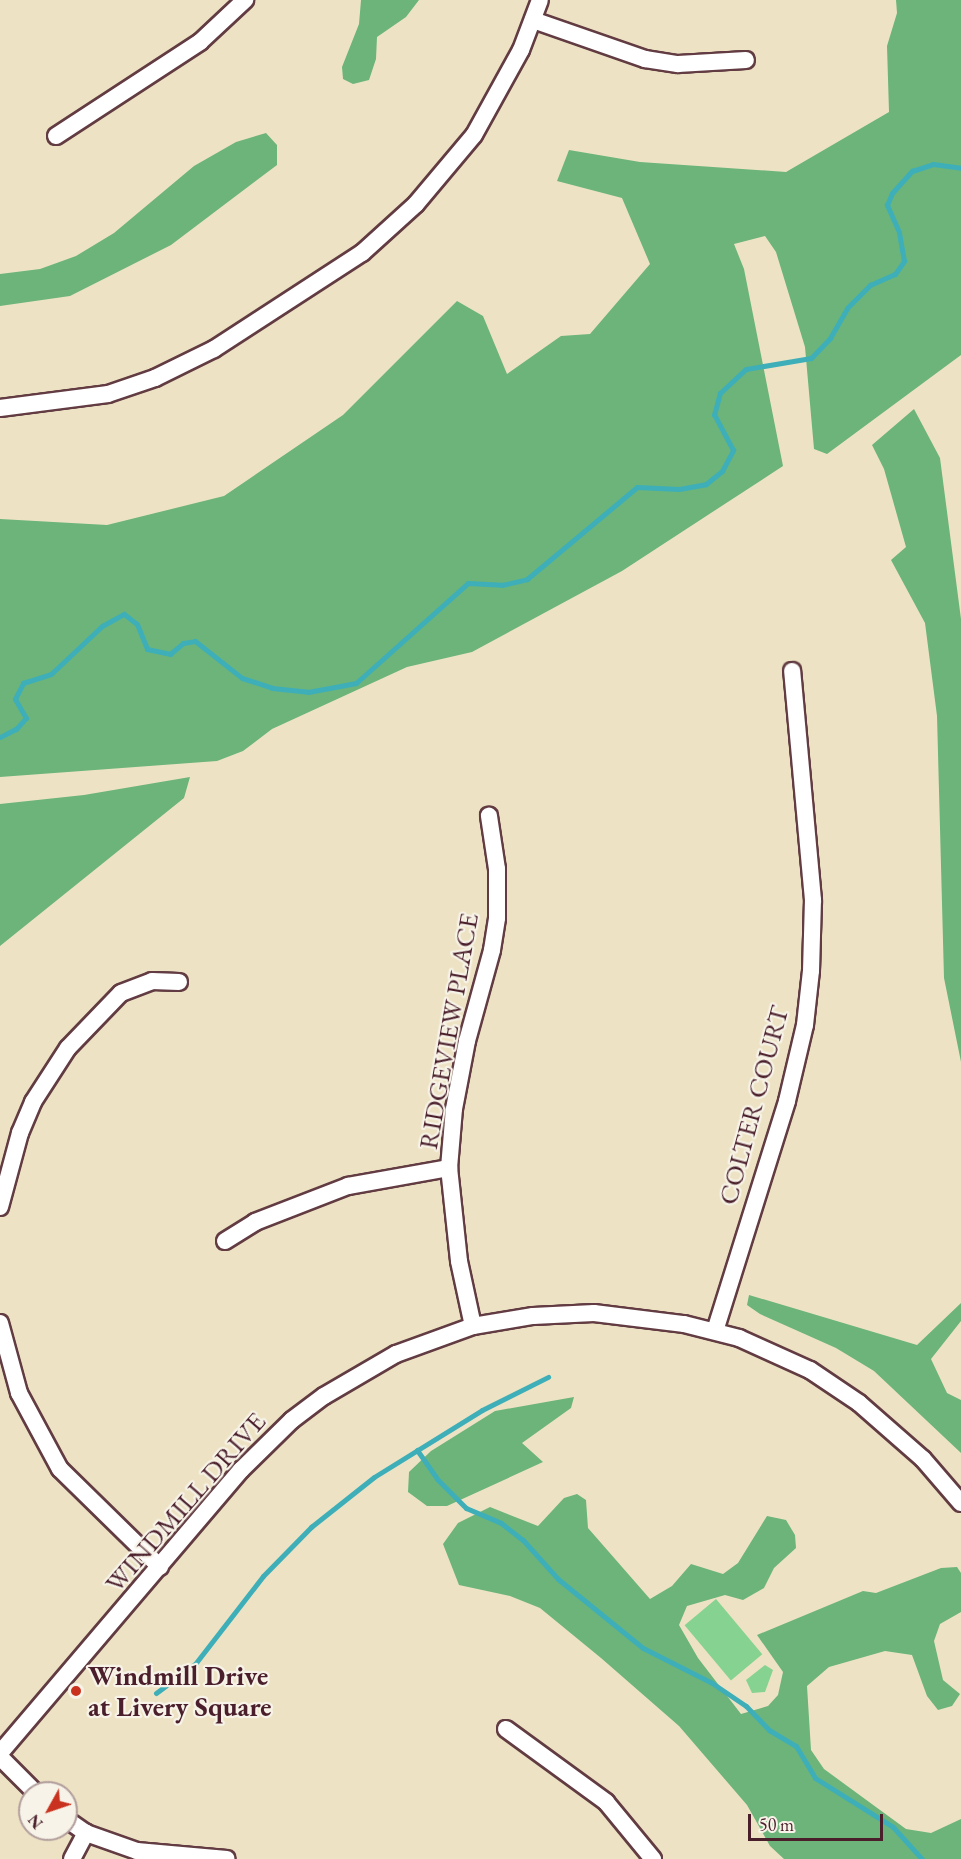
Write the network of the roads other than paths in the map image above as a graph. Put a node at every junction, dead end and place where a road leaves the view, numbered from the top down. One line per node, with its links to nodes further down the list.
1 (245, 0): 5 (street)
2 (540, 0): 3 (street)
3 (533, 20): 4 (street); 6 (street)
4 (746, 60)
5 (56, 136)
6 (0, 408)
7 (792, 671): 15 (street, COLTER COURT)
8 (489, 816): 10 (street, RIDGEVIEW PLACE)
9 (179, 982): 11 (street)
10 (449, 1168): 12 (street); 14 (street, RIDGEVIEW PLACE)
11 (0, 1207)
12 (225, 1240)
13 (0, 1323): 17 (street)
14 (473, 1326): 15 (street, WINDMILL DRIVE); 17 (street, WINDMILL DRIVE)
15 (715, 1331): 16 (street, WINDMILL DRIVE)
16 (961, 1503)
17 (160, 1567): 19 (street, WINDMILL DRIVE)
18 (506, 1729): 25 (street)
19 (0, 1755): 20 (street)
20 (25, 1781)
21 (78, 1827): 22 (street)
22 (86, 1833): 23 (street); 24 (street)
23 (72, 1859)
24 (227, 1859)
25 (653, 1859)

